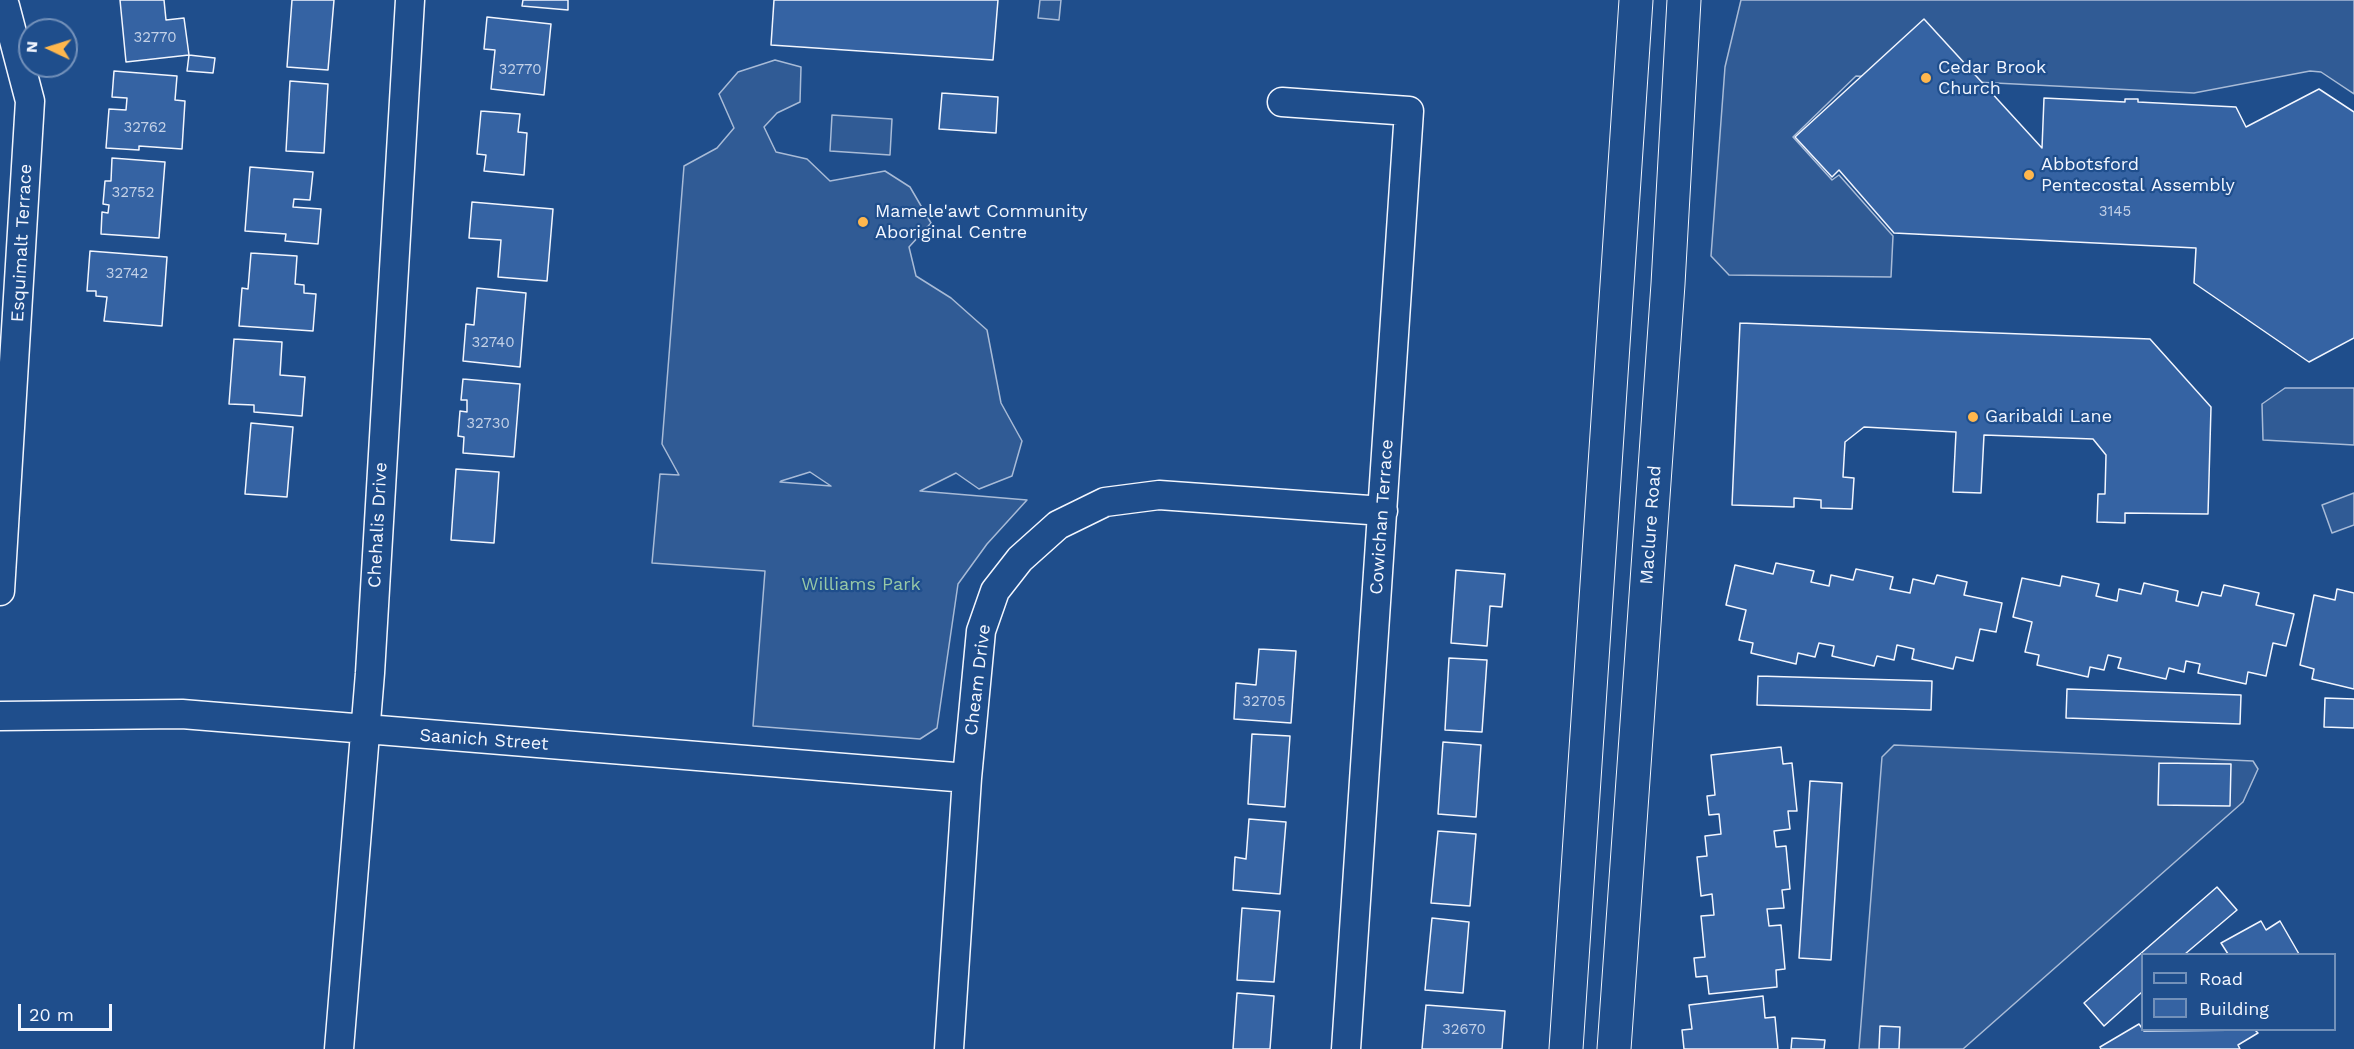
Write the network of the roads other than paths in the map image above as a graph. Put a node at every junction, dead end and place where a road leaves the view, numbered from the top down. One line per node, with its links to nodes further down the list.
1 (410, 0): 10 (street, Chehalis Drive)
2 (1636, 0): 15 (main road)
3 (1684, 0): 16 (main road, Maclure Road)
4 (5, 6): 6 (street, Esquimalt Terrace)
5 (1282, 102): 7 (street, Cowichan Terrace)
6 (8, 348): 8 (street, Esquimalt Terrace)
7 (1383, 511): 11 (street, Cheam Drive); 14 (street, Cowichan Terrace)
8 (0, 591)
9 (0, 716): 10 (street, Saanich Street)
10 (364, 730): 11 (street, Saanich Street); 12 (street, Chehalis Drive)
11 (967, 778): 13 (street, Cheam Drive)
12 (339, 1049)
13 (948, 1049)
14 (1346, 1049)
15 (1566, 1049)
16 (1614, 1049)

